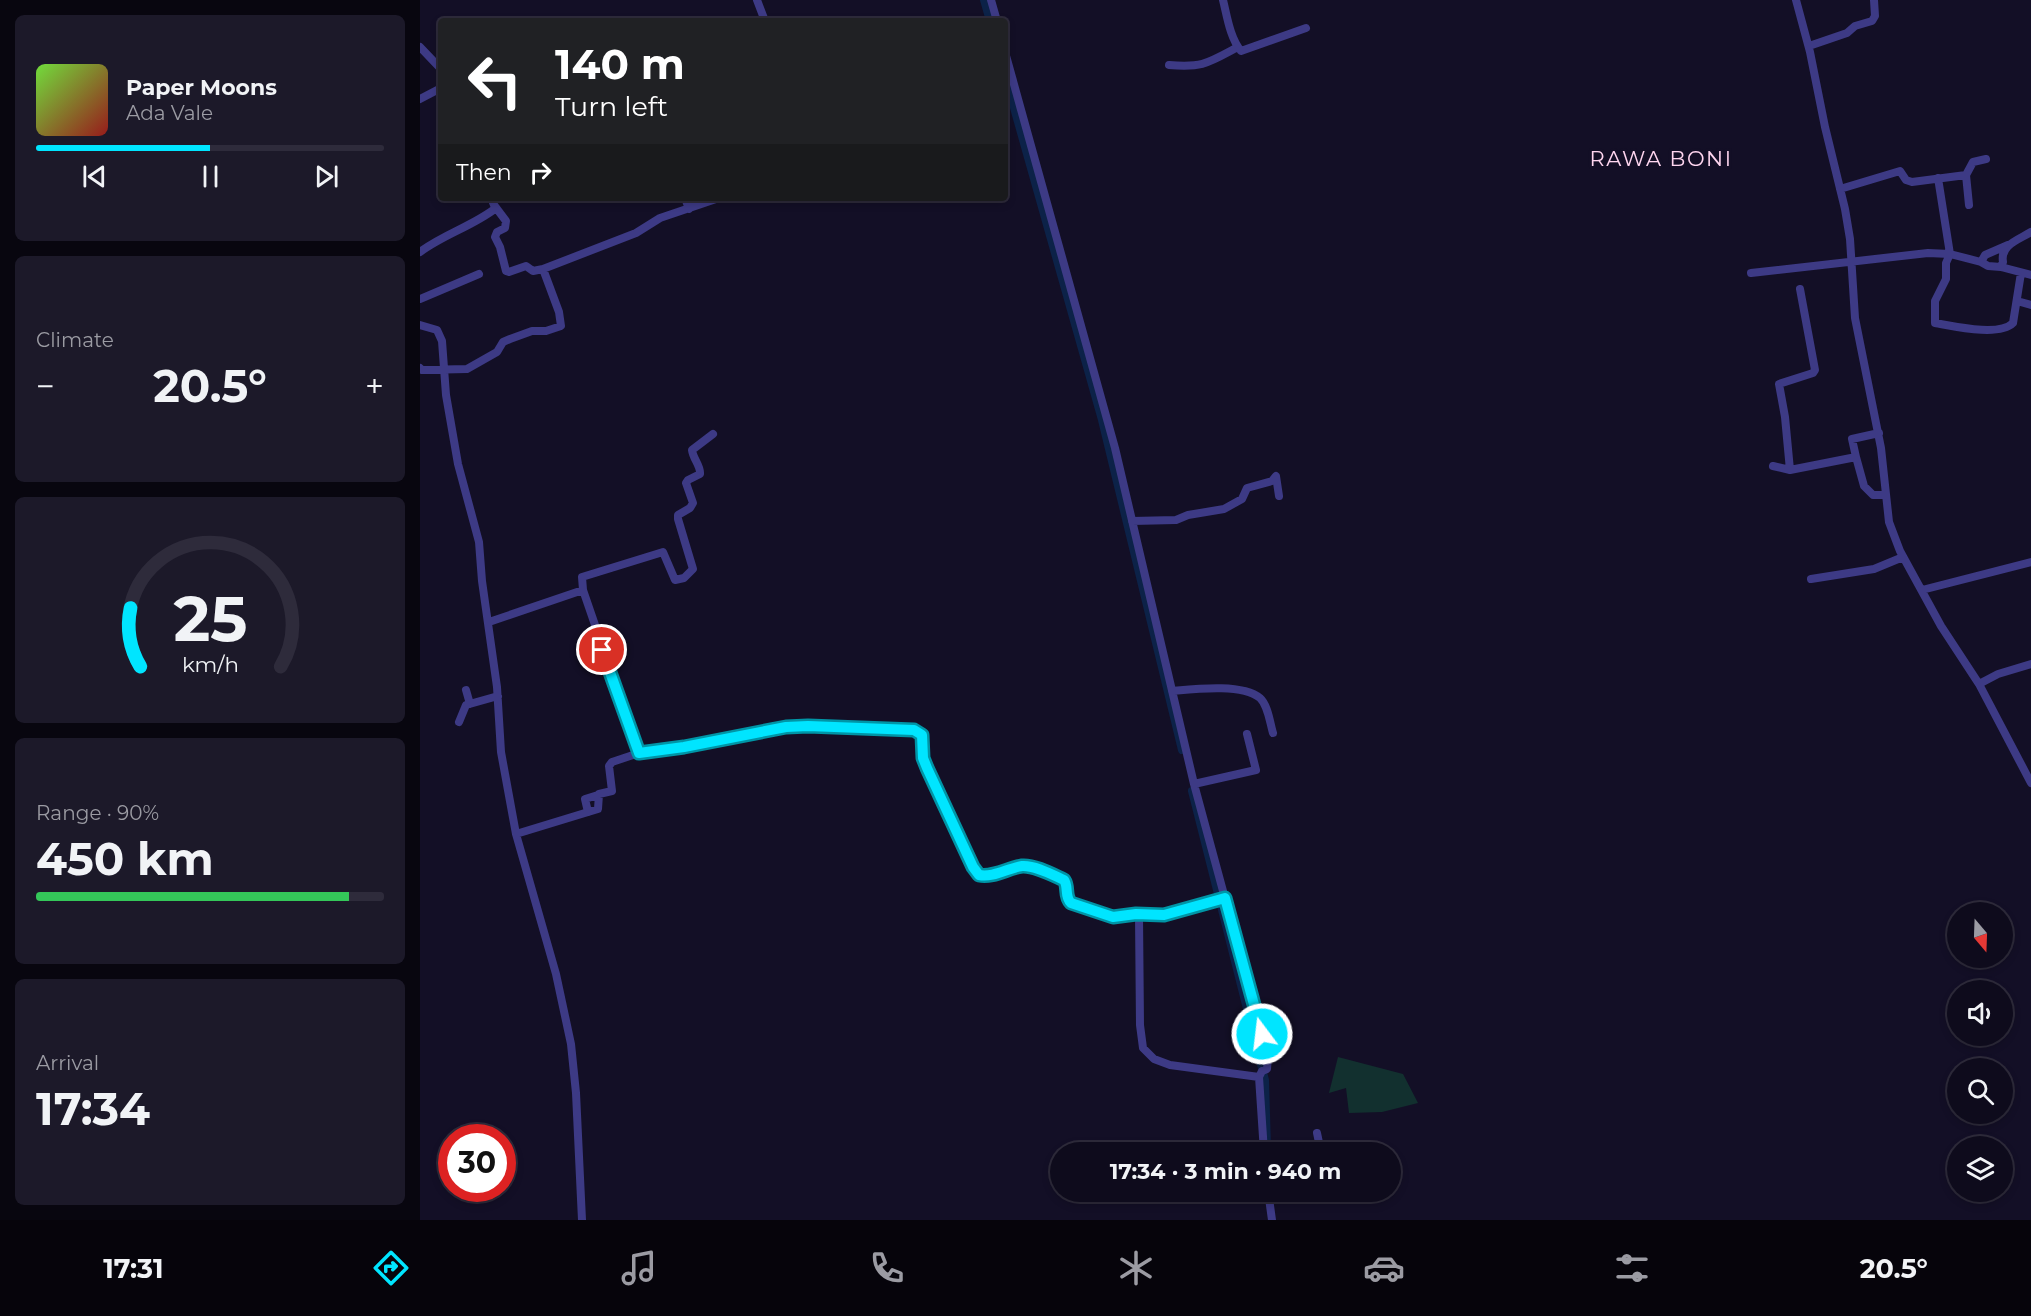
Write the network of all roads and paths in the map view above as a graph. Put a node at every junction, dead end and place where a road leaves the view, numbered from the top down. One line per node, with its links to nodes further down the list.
1 (757, 0): 6 (street)
2 (991, 0): 7 (street)
3 (1222, 0): 11 (street)
4 (1796, 0): 10 (street)
5 (1874, 0): 10 (street)
6 (764, 18)
7 (995, 18)
8 (1306, 28): 11 (street)
9 (420, 46): 14 (street)
10 (1809, 46): 20 (street)
11 (1238, 48): 13 (street)
12 (1008, 63): 53 (street)
13 (1168, 65)
14 (438, 66)
15 (438, 90): 16 (street)
16 (420, 99)
17 (1986, 159): 18 (street)
18 (1966, 175): 19 (street); 24 (street)
19 (1938, 178): 20 (street); 30 (street)
20 (1839, 189): 31 (street)
21 (492, 201): 25 (street)
22 (686, 201): 26 (street)
23 (711, 201): 26 (street)
24 (1969, 205)
25 (496, 208): 29 (street); 34 (street)
26 (689, 209): 34 (street)
27 (2031, 232): 28 (street)
28 (2008, 245): 32 (street); 33 (street)
29 (420, 252)
30 (1950, 254): 31 (street); 32 (street); 41 (street)
31 (1851, 261): 35 (street); 46 (street)
32 (1981, 262): 33 (street)
33 (2001, 267): 36 (street)
34 (543, 269): 45 (street)
35 (1751, 273)
36 (2021, 273): 38 (street); 41 (street)
37 (479, 274): 40 (street)
38 (2031, 275)
39 (1800, 289): 50 (street)
40 (420, 299)
41 (2017, 301): 42 (street)
42 (2031, 305)
43 (420, 325): 45 (street)
44 (420, 368): 45 (street)
45 (444, 369): 59 (street)
46 (1879, 433): 48 (street); 51 (street)
47 (713, 434): 57 (street)
48 (1856, 457): 50 (street); 51 (street)
49 (1773, 465): 50 (street)
50 (1790, 470)
51 (1885, 495): 54 (street)
52 (1279, 496): 53 (street)
53 (1132, 521): 63 (street)
54 (1903, 557): 56 (street); 58 (street)
55 (2030, 564): 58 (street)
56 (1811, 579)
57 (583, 590): 59 (street); 69 (street)
58 (1922, 590): 61 (street)
59 (489, 622): 64 (street)
60 (2031, 664): 61 (street)
61 (1979, 684): 70 (street)
62 (466, 690): 65 (street)
63 (1172, 691): 67 (street); 71 (street)
64 (498, 696): 65 (street); 74 (street)
65 (470, 704): 66 (street)
66 (459, 722)
67 (1273, 733)
68 (1247, 734): 71 (street)
69 (639, 753): 72 (street); 76 (street)
70 (2031, 783)
71 (1194, 784): 75 (street)
72 (598, 795): 73 (street); 73 (street)
73 (588, 812): 74 (street)
74 (516, 834): 82 (street)
75 (1221, 900): 76 (street); 77 (street)
76 (1138, 915): 77 (street)
77 (1263, 1072): 79 (street)
78 (1317, 1133): 80 (street)
79 (1264, 1142)
80 (1319, 1142)
81 (1271, 1202): 83 (street)
82 (582, 1220)
83 (1272, 1220)

